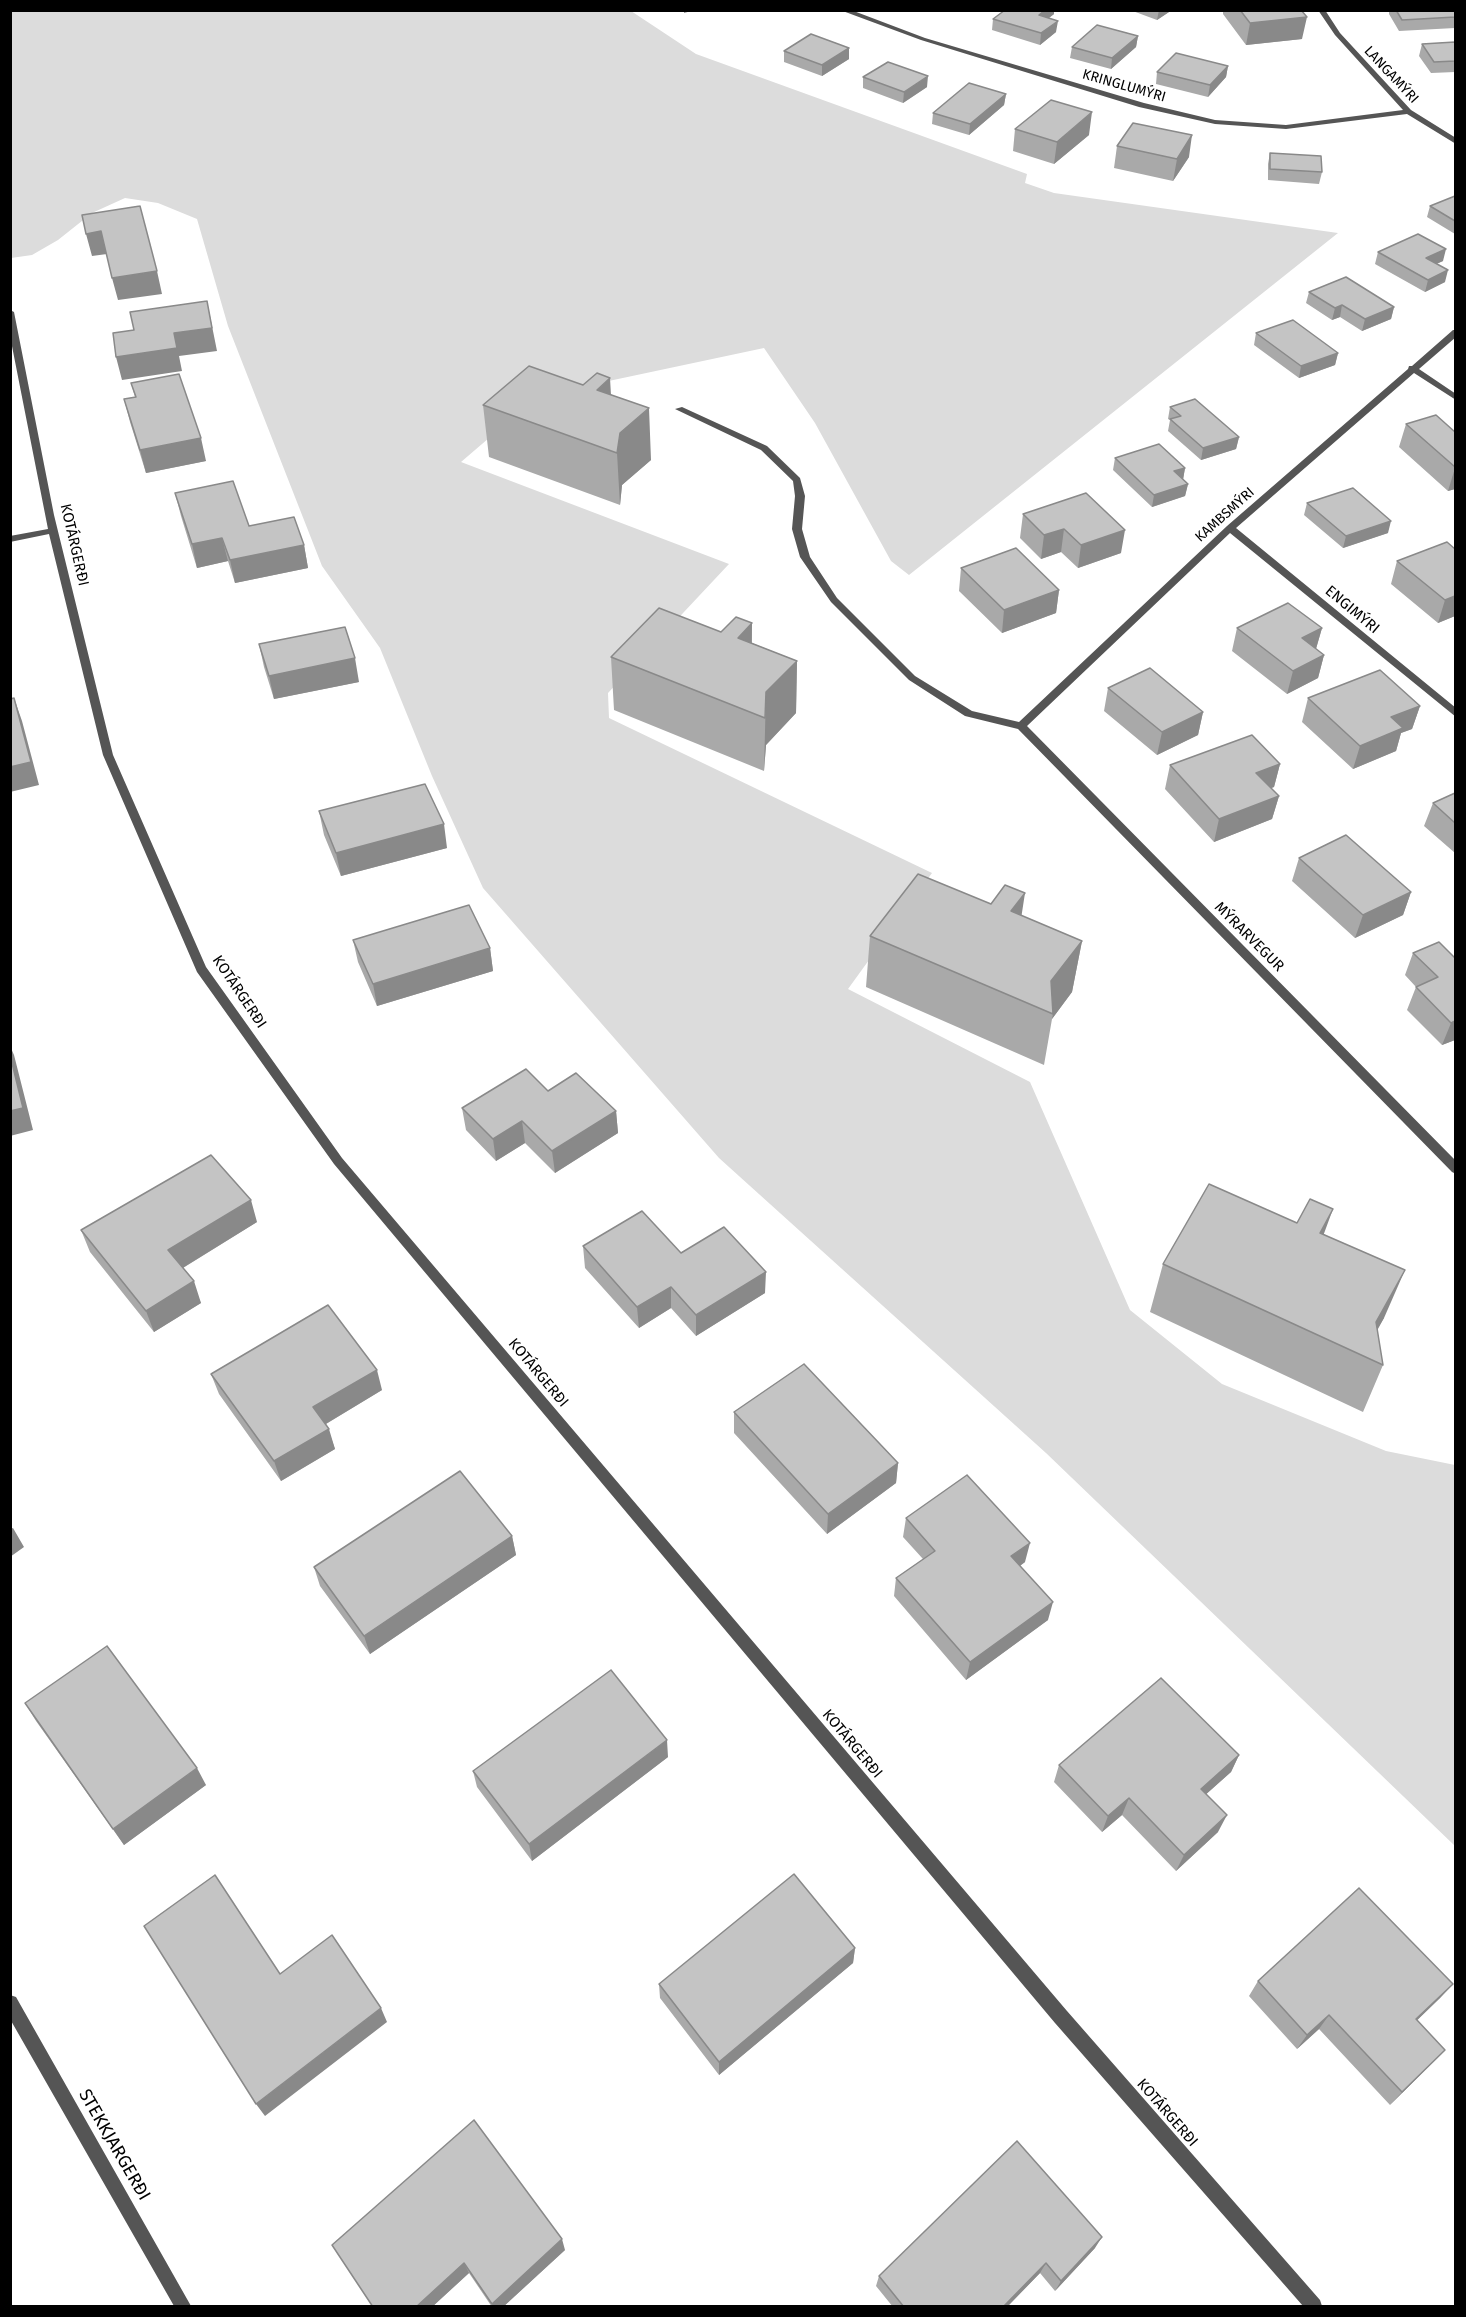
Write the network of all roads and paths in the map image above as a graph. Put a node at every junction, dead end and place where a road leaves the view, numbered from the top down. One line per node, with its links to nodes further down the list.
1 (843, 10): 3 (street, KRINGLUMÝRI)
2 (1321, 10): 3 (street, LANGAMÝRI)
3 (1408, 112): 4 (street, LANGAMÝRI)
4 (1455, 142)
5 (10, 312): 11 (street, KOTÁRGERÐI)
6 (1455, 332): 7 (street, KAMBSMÝRI)
7 (1412, 368): 8 (street); 10 (street, KAMBSMÝRI)
8 (1455, 398)
9 (679, 409): 14 (street)
10 (1230, 528): 13 (street, ENGIMÝRI); 14 (street, KAMBSMÝRI)
11 (53, 531): 12 (street); 18 (street, KOTÁRGERÐI)
12 (10, 539)
13 (1455, 714)
14 (1020, 726): 15 (street, MÝRARVEGUR)
15 (1455, 1169)
16 (10, 2003): 17 (street, STEKKJARGERÐI)
17 (183, 2307)
18 (1314, 2307)

